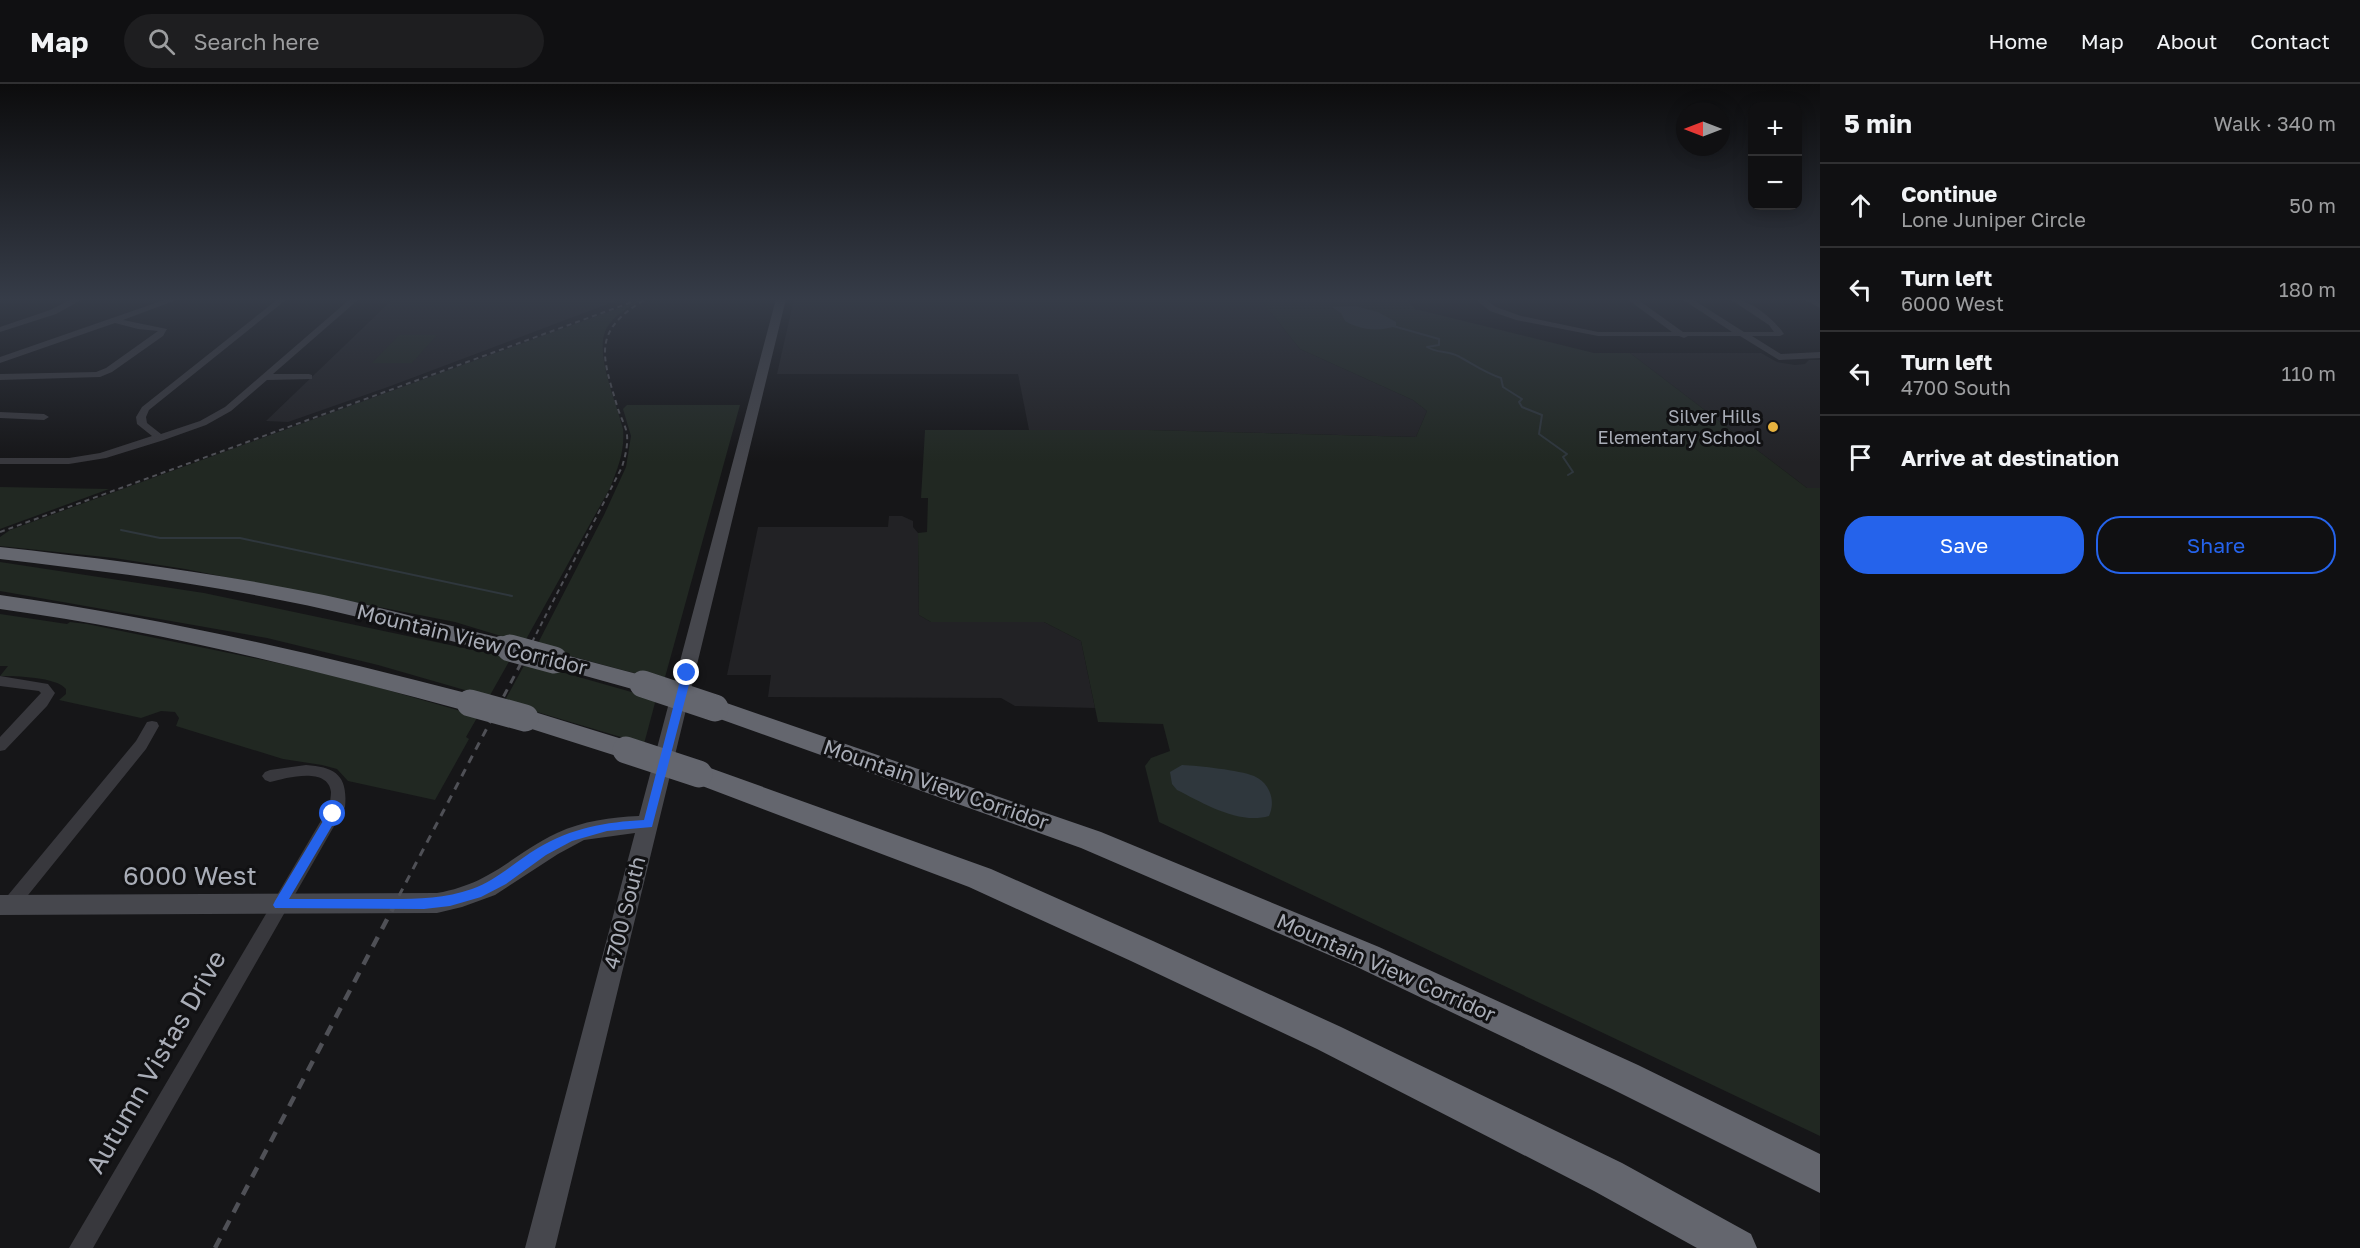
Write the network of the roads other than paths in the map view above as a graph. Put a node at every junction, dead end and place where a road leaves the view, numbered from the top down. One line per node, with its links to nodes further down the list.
1 (19, 353): 8 (street)
2 (133, 353): 9 (street)
3 (215, 353): 14 (street)
4 (292, 353): 10 (street)
5 (768, 353): 22 (street, 4700 South)
6 (1775, 353): 7 (street)
7 (1820, 357)
8 (0, 360)
9 (0, 377)
10 (264, 377): 11 (street); 14 (street)
11 (309, 377)
12 (0, 416): 13 (street)
13 (44, 417)
14 (160, 438): 15 (street)
15 (0, 461)
16 (0, 553): 25 (highway, Mountain View Corridor, bridge)
17 (0, 602): 28 (highway, bridge)
18 (0, 681): 20 (street)
19 (152, 726): 23 (street)
20 (0, 746)
21 (270, 776): 24 (street, Autumn Vistas Drive)
22 (648, 824): 24 (street, 6000 West); 27 (street, 4700 South)
23 (5, 905): 24 (street, 6000 West)
24 (279, 905): 26 (street, Autumn Vistas Drive)
25 (1820, 1174)
26 (80, 1248)
27 (540, 1248)
28 (1737, 1248)

